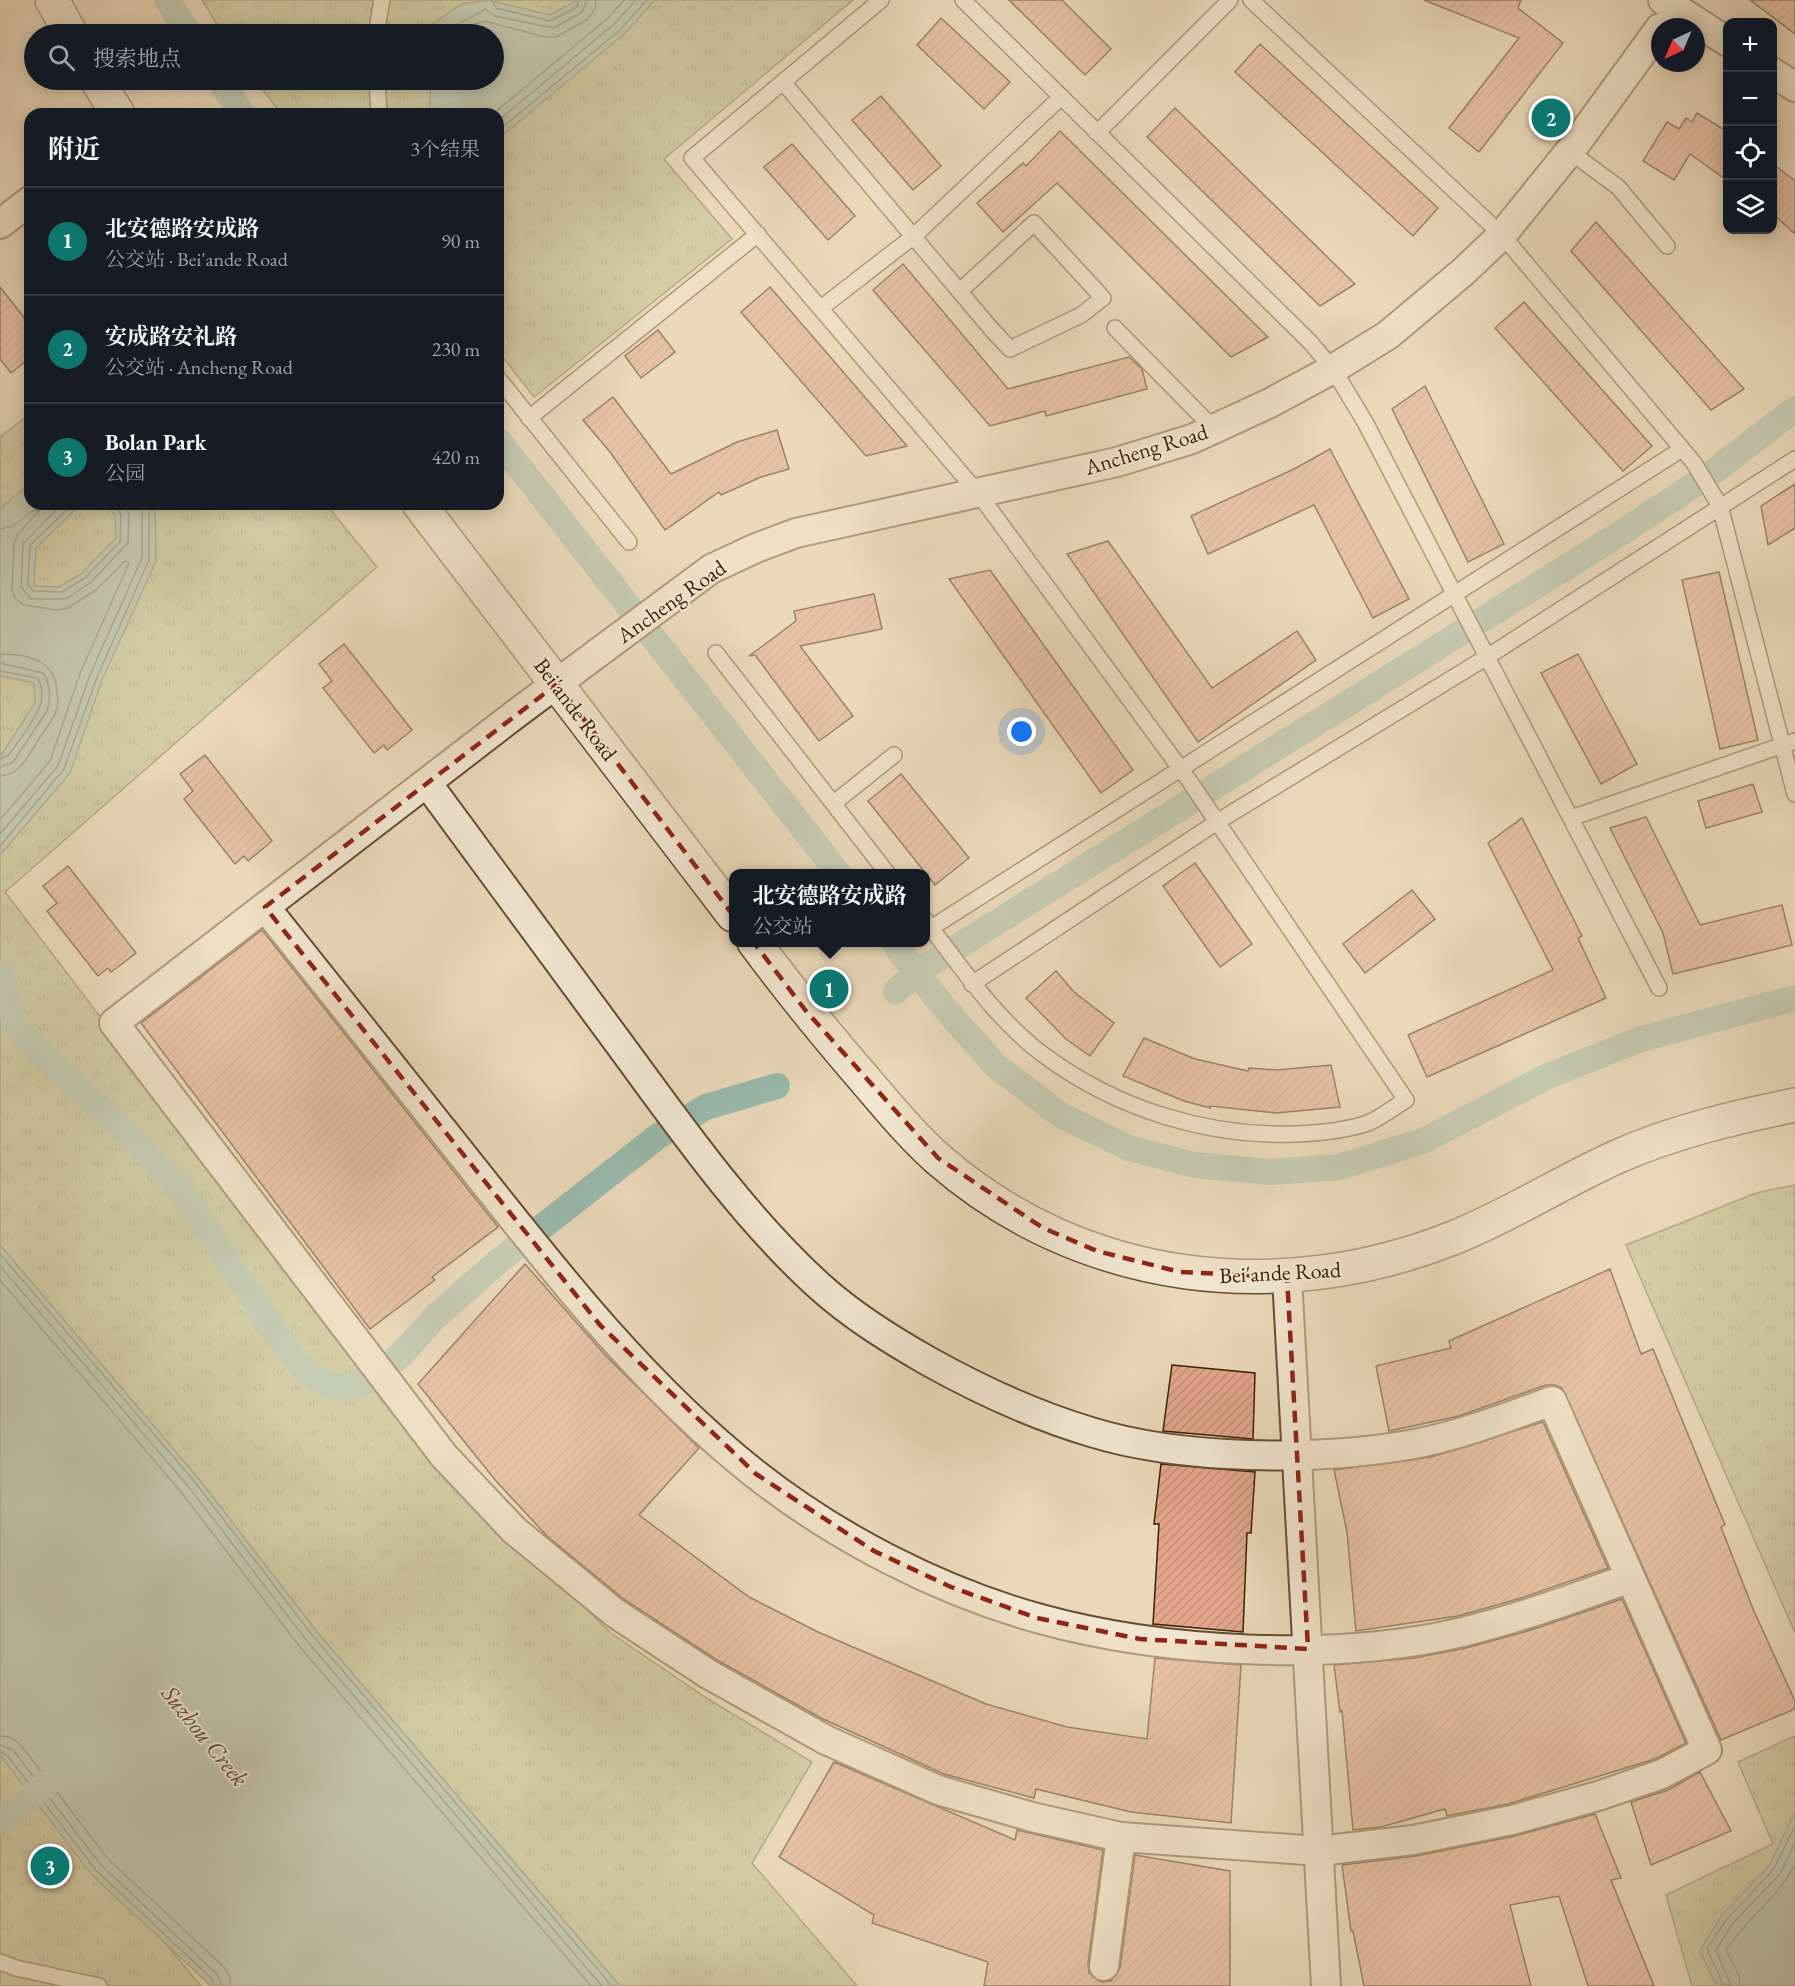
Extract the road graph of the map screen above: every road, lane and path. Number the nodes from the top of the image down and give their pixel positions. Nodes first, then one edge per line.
1 (52, 0) edge
2 (382, 0) edge
3 (881, 0) edge
4 (963, 0) edge
5 (1230, 0) edge
6 (1251, 0) edge
7 (1668, 13) edge
8 (65, 24) edge
9 (378, 24) edge
10 (1723, 40) edge
11 (1777, 75) edge
12 (783, 82) junction
13 (1795, 87) edge
14 (103, 90) edge
15 (378, 90) edge
16 (1061, 97) junction
17 (114, 108) edge
18 (379, 108) edge
19 (1097, 133) junction
20 (1569, 151) junction
21 (24, 206) edge
22 (0, 225) edge
23 (758, 234) junction
24 (1502, 235) junction
25 (914, 236) junction
26 (1667, 246) dead end
27 (960, 291) junction
28 (821, 308) junction
29 (1115, 328) dead end
30 (1333, 369) junction
31 (504, 386) edge
32 (529, 418) junction
33 (1214, 429) junction
34 (1682, 449) junction
35 (1795, 459) edge
36 (978, 493) junction
37 (1717, 500) junction
38 (424, 510) edge
39 (629, 542) dead end
40 (1455, 599) junction
41 (1484, 651) junction
42 (716, 653) dead end
43 (557, 684) junction
44 (1789, 743) edge
45 (894, 755) dead end
46 (1184, 774) junction
47 (427, 783) junction
48 (1795, 794) edge
49 (834, 803) junction
50 (1214, 817) junction
51 (1571, 818) junction
52 (885, 869) edge
53 (265, 907) junction
54 (729, 910) edge
55 (930, 923) edge
56 (930, 927) edge
57 (758, 947) edge
58 (972, 984) junction
59 (1659, 988) dead end
60 (1795, 1104) edge
61 (1287, 1276) junction
62 (1297, 1456) junction
63 (1630, 1578) junction
64 (1308, 1649) junction
65 (1121, 1837) junction
66 (1319, 1851) junction
67 (0, 1962) edge
68 (1104, 1966) dead end
69 (99, 1986) edge
70 (1326, 1986) edge

1 - 8 street
2 - 9 lane
3 - 12 lane
4 - 16 lane
5 - 19 lane
6 - 24 lane
7 - 10 street
7 - 20 street, Ancheng Road
11 - 13 street
12 - 23 lane
12 - 25 lane
14 - 17 street
15 - 18 lane
16 - 19 lane
16 - 25 lane
19 - 30 lane
20 - 24 street, Ancheng Road
20 - 26 lane
21 - 22 street
23 - 28 lane
23 - 32 lane
24 - 30 street, Ancheng Road
24 - 34 lane
25 - 27 lane
25 - 28 lane
27 - 27 lane
28 - 36 lane
29 - 33 lane
30 - 33 street, Ancheng Road
30 - 40 lane
31 - 32 lane
32 - 39 lane
33 - 36 street, Ancheng Road
34 - 37 lane
34 - 40 lane
35 - 37 lane
36 - 43 street, Ancheng Road
36 - 46 lane
37 - 41 lane
37 - 44 lane
38 - 43 street, Bei'ande Road
40 - 41 lane
40 - 46 lane
41 - 50 lane
41 - 51 lane
42 - 49 lane
43 - 47 street, Ancheng Road
43 - 54 street, Bei'ande Road
44 - 48 lane
44 - 51 lane
45 - 49 lane
46 - 50 lane
46 - 55 lane
47 - 53 street, Ancheng Road
47 - 62 street
49 - 52 lane
50 - 58 lane
50 - 58 lane
51 - 59 lane
53 - 64 street
53 - 65 street, Ancheng Road
56 - 58 lane
57 - 61 street, Bei'ande Road
60 - 61 street, Bei'ande Road
61 - 62 street
62 - 63 street
62 - 64 street
63 - 64 street
63 - 66 street
64 - 66 street
65 - 66 street
65 - 68 street
66 - 70 street
67 - 69 lane

